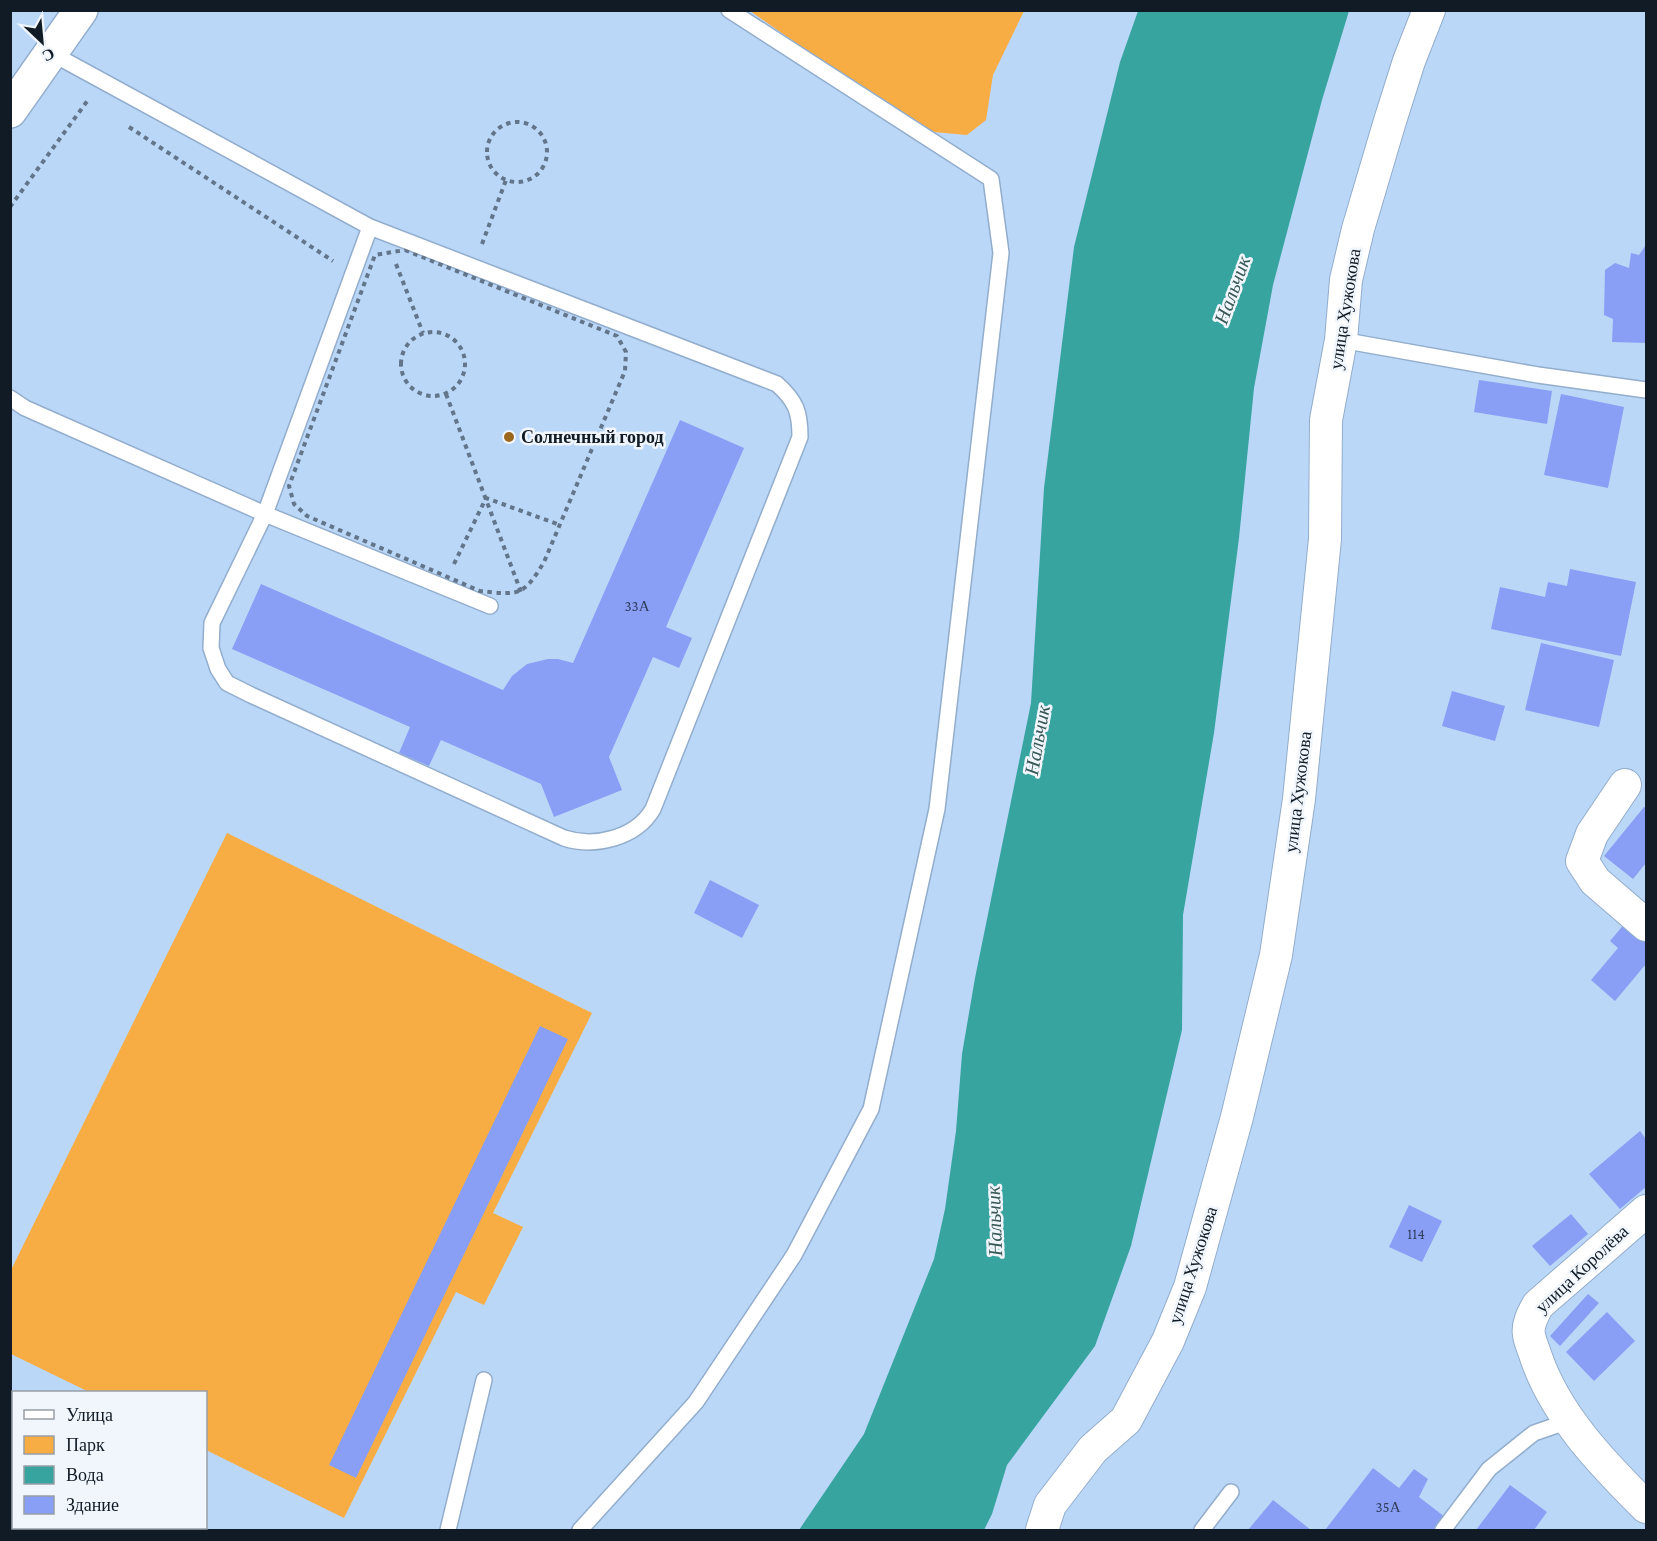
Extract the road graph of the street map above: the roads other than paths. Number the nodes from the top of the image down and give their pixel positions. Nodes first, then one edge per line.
1 (81, 10) edge
2 (729, 10) edge
3 (1429, 10) edge
4 (51, 53) junction
5 (10, 111) edge
6 (370, 227) junction
7 (1341, 340) junction
8 (1647, 390) edge
9 (10, 399) edge
10 (265, 514) junction
11 (490, 606) dead end
12 (1625, 784) dead end
13 (1647, 925) edge
14 (1647, 1211) edge
15 (484, 1380) dead end
16 (1569, 1421) junction
17 (1231, 1492) dead end
18 (1647, 1507) edge
19 (448, 1530) edge
20 (580, 1530) edge
21 (1042, 1530) edge
22 (1202, 1530) edge
23 (1443, 1530) edge

1 - 4 main road
2 - 20 lane
3 - 7 street, улица Хужокова
4 - 5 main road
4 - 6 lane
6 - 10 lane
6 - 10 lane
7 - 8 lane
7 - 21 street, улица Хужокова
9 - 10 lane
10 - 11 lane
12 - 13 street
14 - 16 street, улица Королёва
15 - 19 lane
16 - 18 street
16 - 23 lane
17 - 22 lane

